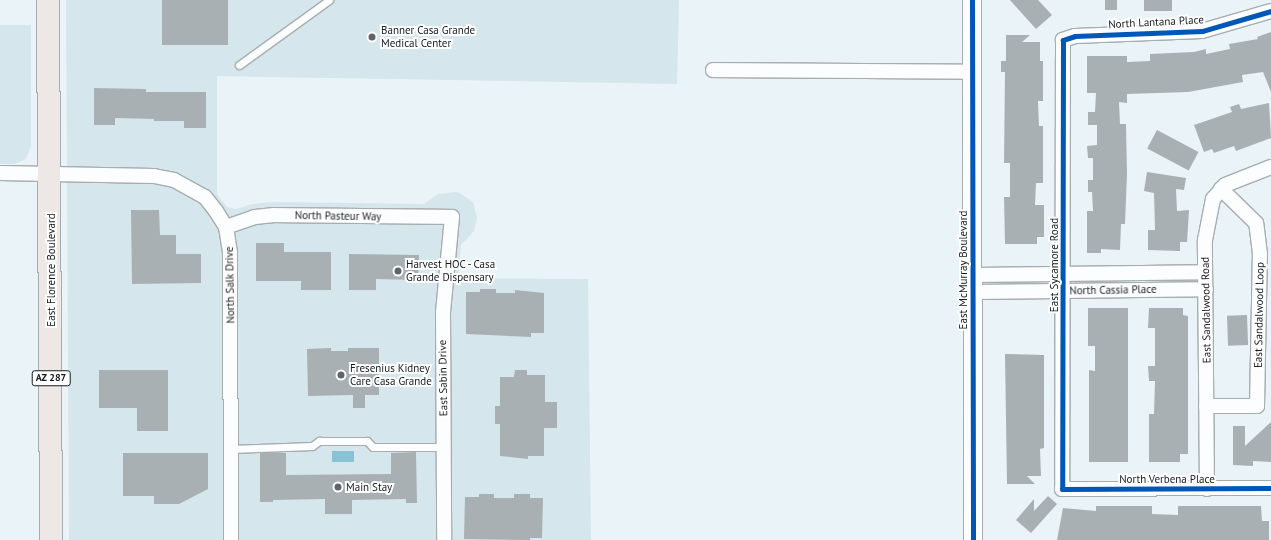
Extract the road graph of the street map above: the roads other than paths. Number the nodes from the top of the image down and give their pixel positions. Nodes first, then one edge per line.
1 (48, 0) edge
2 (329, 0) edge
3 (972, 0) edge
4 (1271, 11) edge
5 (1063, 40) joint
6 (239, 64) dead end
7 (713, 70) dead end
8 (972, 72) junction
9 (1271, 166) edge
10 (0, 173) edge
11 (50, 174) junction
12 (1221, 189) junction
13 (452, 217) joint
14 (226, 227) junction
15 (1064, 272) junction
16 (1205, 272) junction
17 (973, 283) junction
18 (1206, 289) junction
19 (1064, 291) junction
20 (1206, 406) junction
21 (444, 447) junction
22 (231, 449) junction
23 (1271, 488) edge
24 (1062, 489) joint
25 (1207, 489) junction
26 (52, 540) edge
27 (231, 540) edge
28 (444, 540) edge
29 (974, 540) edge

1 - 11 main road, East Florence Boulevard / AZ 287
2 - 6 lane
3 - 8 street, East McMurray Boulevard
4 - 5 street, North Lantana Place
5 - 15 street, East Sycamore Road
7 - 8 street
8 - 17 street, East McMurray Boulevard
9 - 12 street
10 - 11 street, North Salk Drive
11 - 14 street, North Salk Drive
11 - 26 main road, East Florence Boulevard / AZ 287
12 - 16 street, East Sandalwood Road
12 - 20 street, East Sandalwood Loop
13 - 14 street, North Pasteur Way
13 - 21 street, East Sabin Drive
14 - 22 street, North Salk Drive
15 - 16 street, North Cassia Place
15 - 17 street, North Cassia Place
15 - 19 street, East Sycamore Road
16 - 18 street, East Sandalwood Road
17 - 19 street, North Cassia Place
17 - 29 street, East McMurray Boulevard
18 - 19 street, North Cassia Place
18 - 20 street, East Sandalwood Road
19 - 24 street, East Sycamore Road
20 - 25 street, East Sandalwood Road
21 - 22 lane
21 - 28 street, East Sabin Drive
22 - 27 street, North Salk Drive
23 - 25 street, North Verbena Place
24 - 25 street, North Verbena Place

